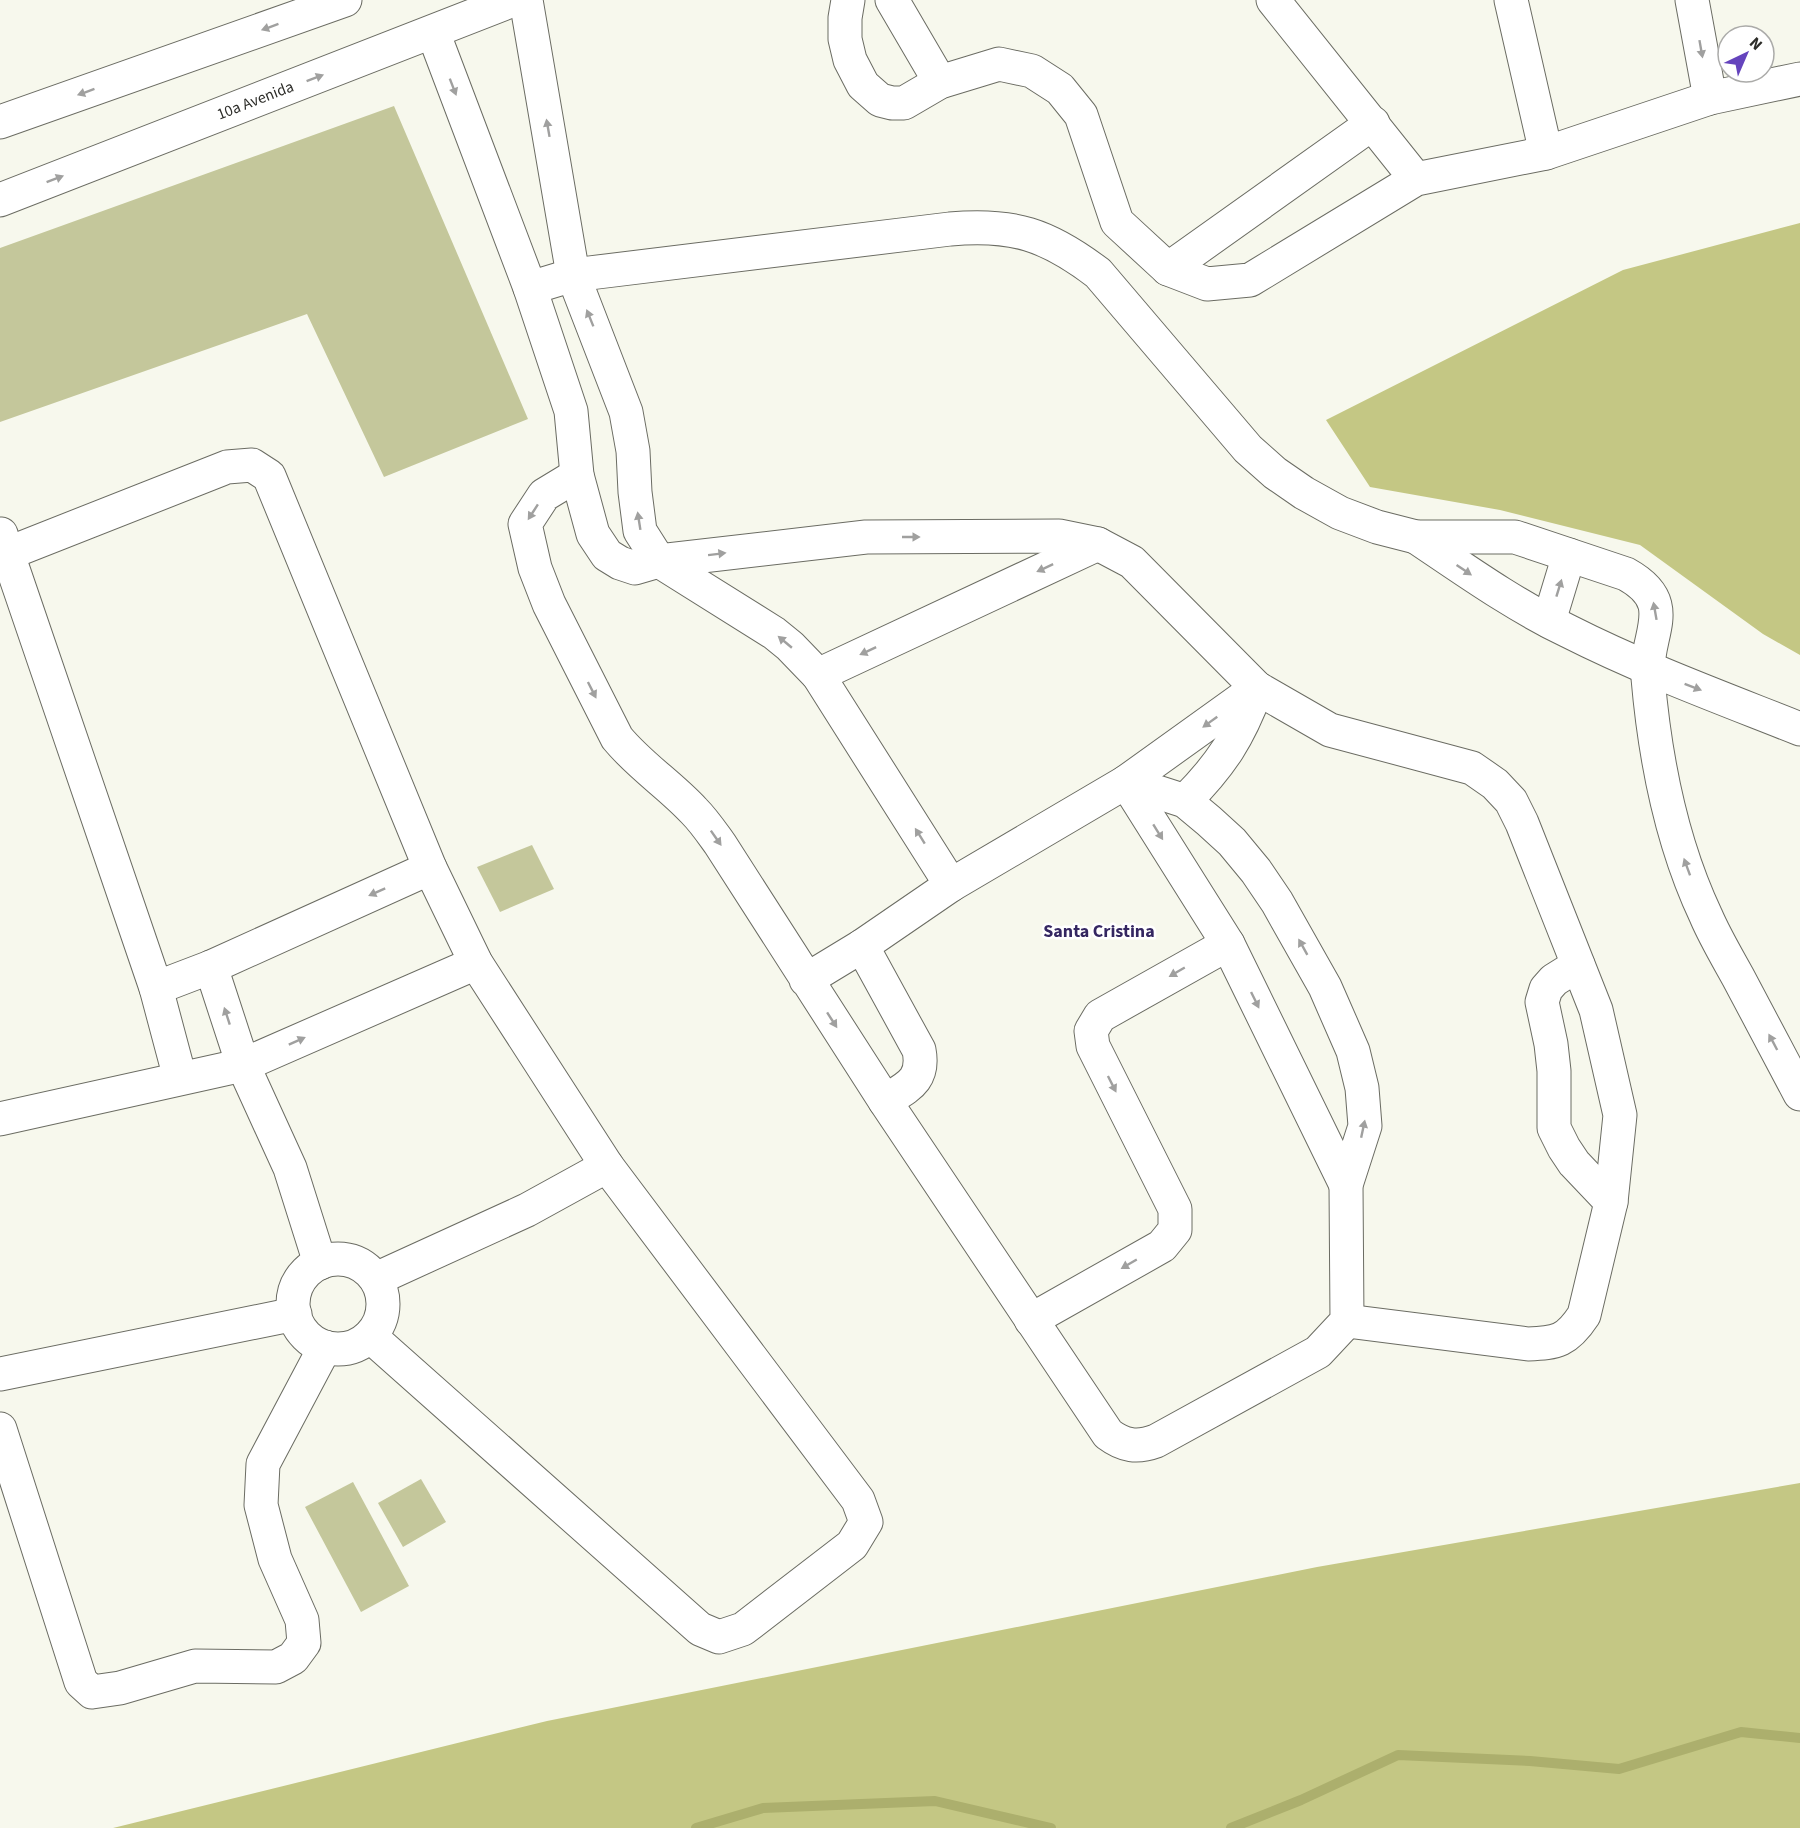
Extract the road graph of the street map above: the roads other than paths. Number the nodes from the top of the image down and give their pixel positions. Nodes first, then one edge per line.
1 (345, 0) edge
2 (513, 0) edge
3 (526, 0) edge
4 (848, 0) edge
5 (892, 0) edge
6 (1273, 0) edge
7 (1511, 0) edge
8 (1692, 0) edge
9 (432, 32) junction
10 (1800, 79) edge
11 (940, 82) junction
12 (1710, 98) junction
13 (0, 122) edge
14 (1373, 123) junction
15 (1546, 153) junction
16 (1416, 179) junction
17 (0, 200) edge
18 (1168, 269) junction
19 (573, 275) junction
20 (530, 288) junction
21 (607, 361) junction
22 (559, 376) junction
23 (577, 475) junction
24 (1416, 537) junction
25 (4, 543) edge
26 (1098, 544) junction
27 (1569, 555) junction
28 (659, 561) junction
29 (1549, 621) junction
30 (1647, 669) junction
31 (818, 675) junction
32 (1257, 688) junction
33 (1800, 729) edge
34 (1126, 782) junction
35 (1185, 801) junction
36 (430, 868) junction
37 (951, 885) junction
38 (1228, 944) junction
39 (862, 946) junction
40 (476, 963) junction
41 (1578, 965) junction
42 (211, 967) junction
43 (806, 980) junction
44 (156, 988) junction
45 (243, 1065) junction
46 (180, 1078) junction
47 (1800, 1094) edge
48 (885, 1101) junction
49 (0, 1119) edge
50 (607, 1166) junction
51 (1346, 1185) junction
52 (1611, 1202) junction
53 (320, 1263) junction
54 (376, 1279) junction
55 (295, 1314) junction
56 (1031, 1320) junction
57 (1347, 1321) junction
58 (370, 1336) junction
59 (325, 1347) junction
60 (0, 1374) edge
61 (0, 1429) edge

1 -> 13 street
2 - 9 street, 10a Avenida
19 -> 3 street
4 - 11 street
5 - 11 street
6 - 14 street
7 - 15 street
8 -> 12 street
17 -> 9 street, 10a Avenida
9 -> 20 street
10 - 12 street
11 - 18 street
12 - 15 street
14 - 16 street
14 - 18 street
15 - 16 street
16 - 18 street
19 - 20 street
21 -> 19 street
19 - 24 street
20 - 22 street
21 - 22 street
28 -> 21 street
22 - 23 street
23 - 28 street
23 -> 43 street
24 - 27 street
24 -> 29 street
25 - 36 street
25 - 44 street
28 -> 26 street
26 -> 31 street
26 - 32 street
29 -> 27 street
30 -> 27 street
31 -> 28 street
29 - 30 street
30 -> 33 street
47 -> 30 street
37 -> 31 street
32 -> 34 street
32 - 35 street
32 - 41 street
34 - 35 street
34 - 37 street
34 -> 38 street
51 -> 35 street
36 - 40 street
36 -> 42 street
37 - 39 street
38 -> 51 street
38 -> 56 street
39 - 43 street
39 - 48 street
45 -> 40 street
40 - 50 street
41 - 52 street
41 - 52 street
42 - 44 street
45 -> 42 street
43 -> 48 street
44 - 46 street
45 - 46 street
45 - 53 street
46 - 49 street
48 - 56 street
50 - 54 street
50 - 58 street
51 - 57 street
52 - 57 street
53 - 54 street
53 - 55 street
54 - 58 street
55 - 59 street
55 - 60 street
56 - 57 street
58 - 59 street
59 - 61 street

